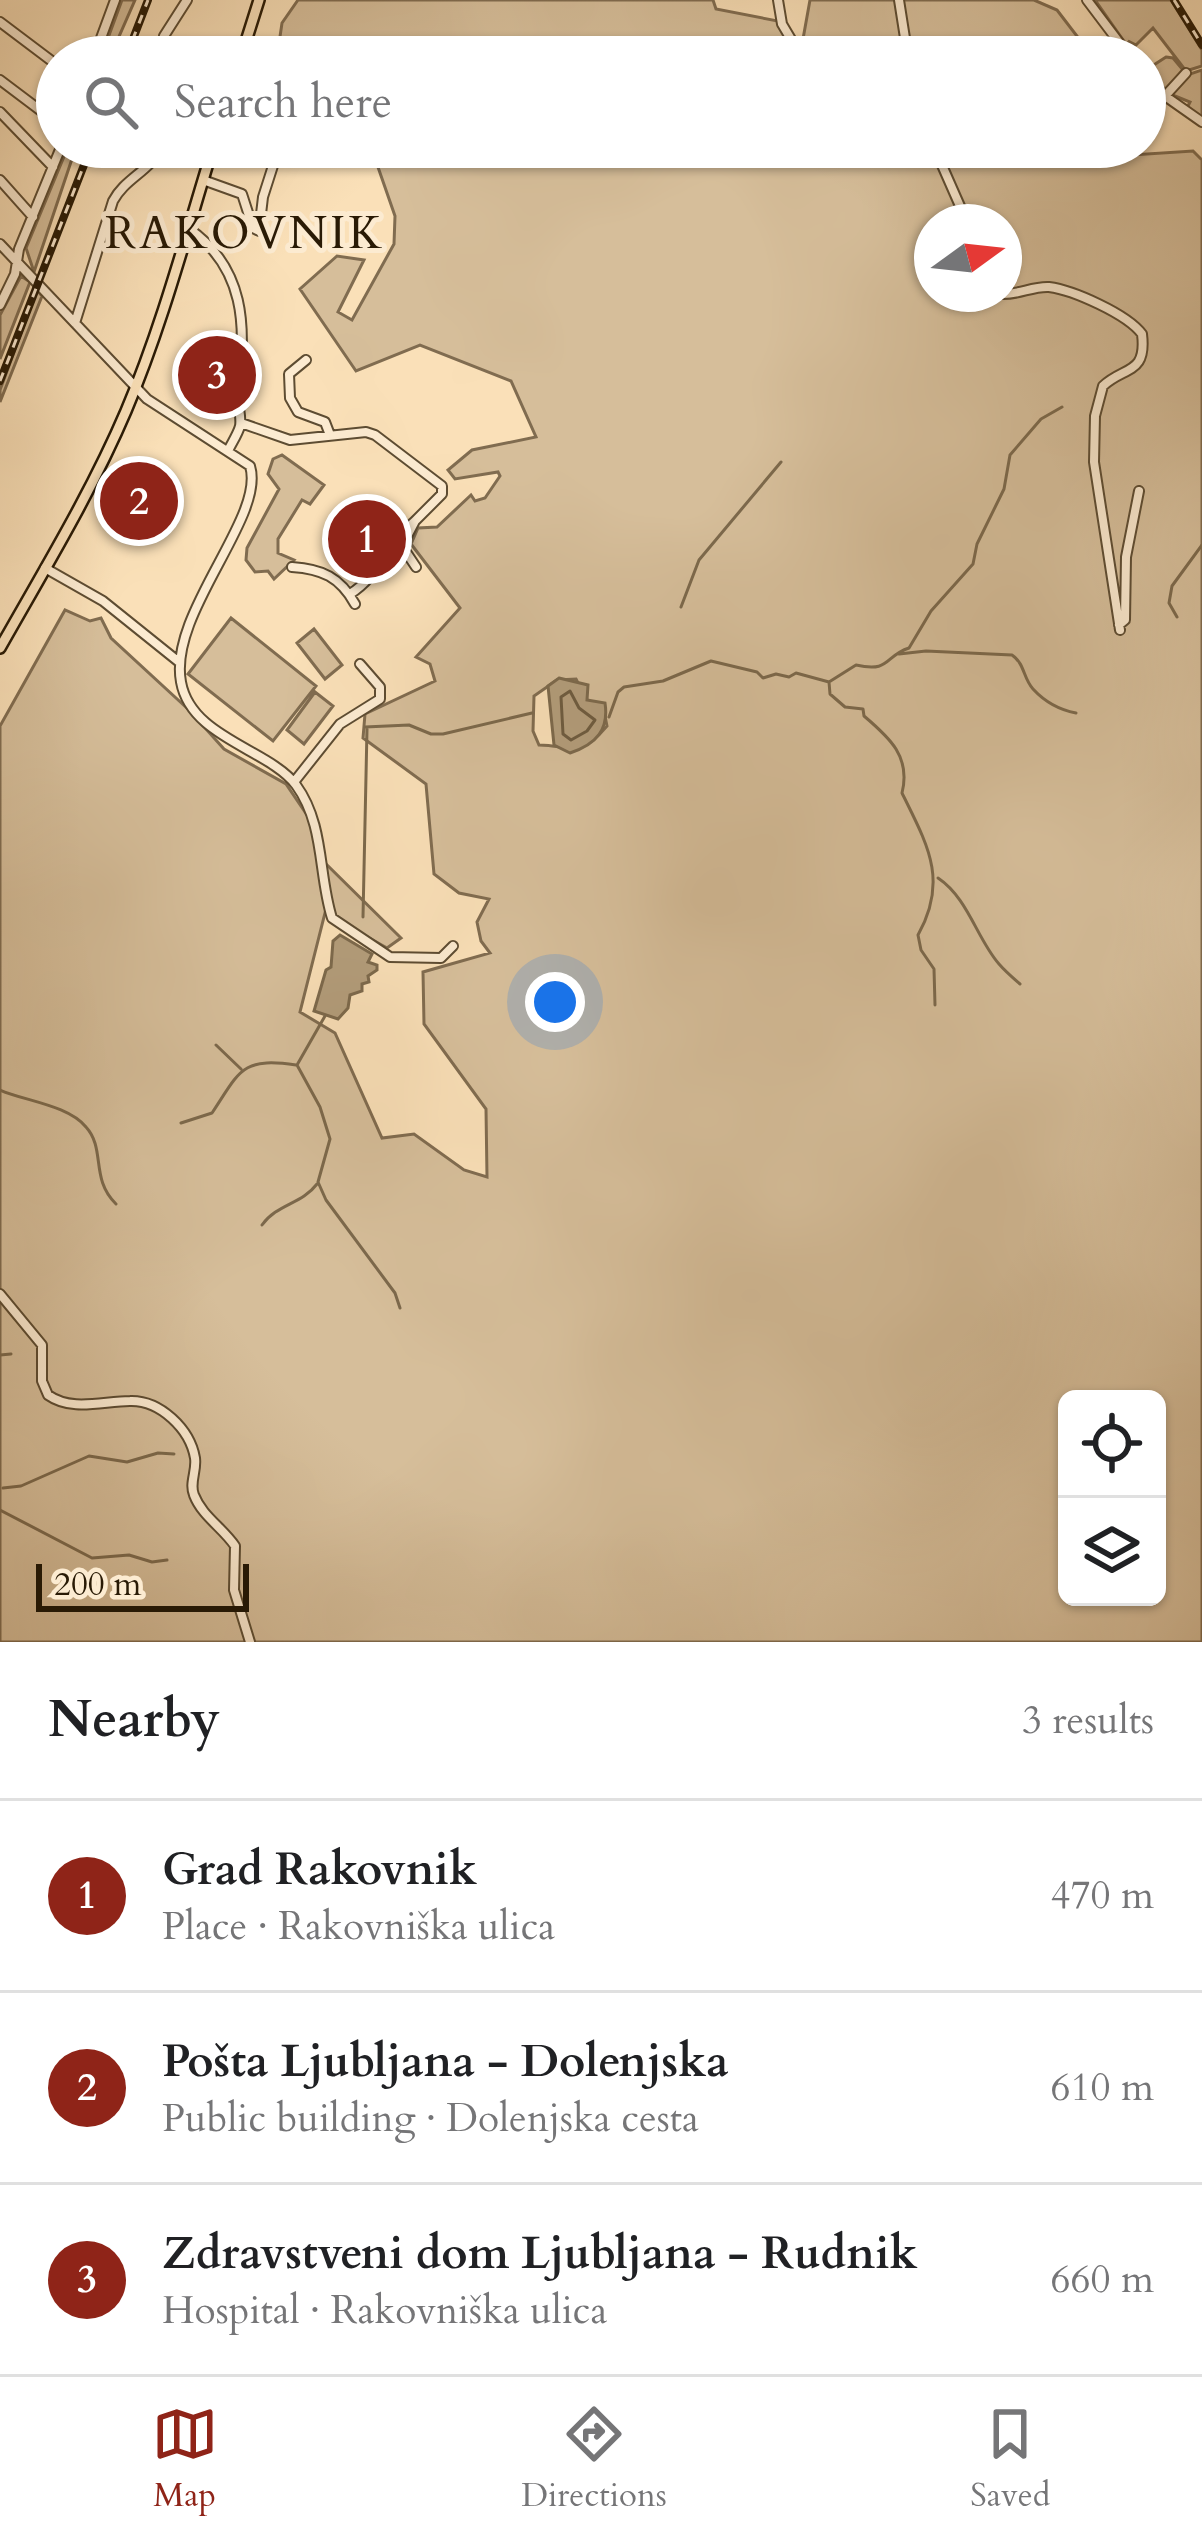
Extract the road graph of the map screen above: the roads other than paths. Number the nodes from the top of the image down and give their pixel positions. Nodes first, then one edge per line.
1 (115, 0) edge
2 (187, 0) edge
3 (259, 0) edge
4 (778, 0) edge
5 (899, 0) edge
6 (1087, 0) edge
7 (0, 22) edge
8 (102, 36) edge
9 (164, 36) dead end
10 (248, 36) edge
11 (789, 36) edge
12 (905, 36) edge
13 (1114, 36) edge
14 (36, 49) edge
15 (1186, 73) dead end
16 (0, 80) edge
17 (1166, 95) edge
18 (1166, 97) edge
19 (36, 107) edge
20 (0, 112) edge
21 (1202, 122) edge
22 (36, 149) edge
23 (53, 168) edge
24 (145, 168) edge
25 (207, 168) edge
26 (273, 168) edge
27 (943, 168) edge
28 (0, 180) edge
29 (203, 180) junction
30 (959, 204) edge
31 (33, 217) junction
32 (188, 227) junction
33 (0, 244) edge
34 (17, 262) junction
35 (1022, 291) edge
36 (0, 305) edge
37 (75, 323) junction
38 (306, 359) dead end
39 (135, 386) junction
40 (242, 423) junction
41 (330, 435) junction
42 (228, 452) junction
43 (1139, 491) dead end
44 (416, 521) junction
45 (292, 567) dead end
46 (416, 567) dead end
47 (45, 568) junction
48 (0, 648) edge
49 (179, 662) junction
50 (361, 664) dead end
51 (293, 782) junction
52 (453, 946) dead end
53 (0, 1294) edge
54 (250, 1642) edge

1 - 8 street
2 - 9 street
3 - 10 main road
4 - 11 street
5 - 12 street
6 - 13 street
7 - 14 street
15 - 17 street
16 - 19 street
18 - 21 street
20 - 22 street
23 - 31 street
24 - 37 street
25 - 29 main road
26 - 29 street
27 - 30 street
28 - 31 street
29 - 32 main road
31 - 34 street
32 - 39 main road
32 - 40 street
33 - 34 street
34 - 36 street
34 - 37 street
35 - 43 street
37 - 39 street
38 - 41 street
39 - 42 street
39 - 47 main road
40 - 41 street
40 - 42 street
41 - 44 street
42 - 49 street
44 - 45 street
44 - 46 street
47 - 48 main road
47 - 49 street
49 - 51 street
50 - 51 street
51 - 52 street
53 - 54 street

